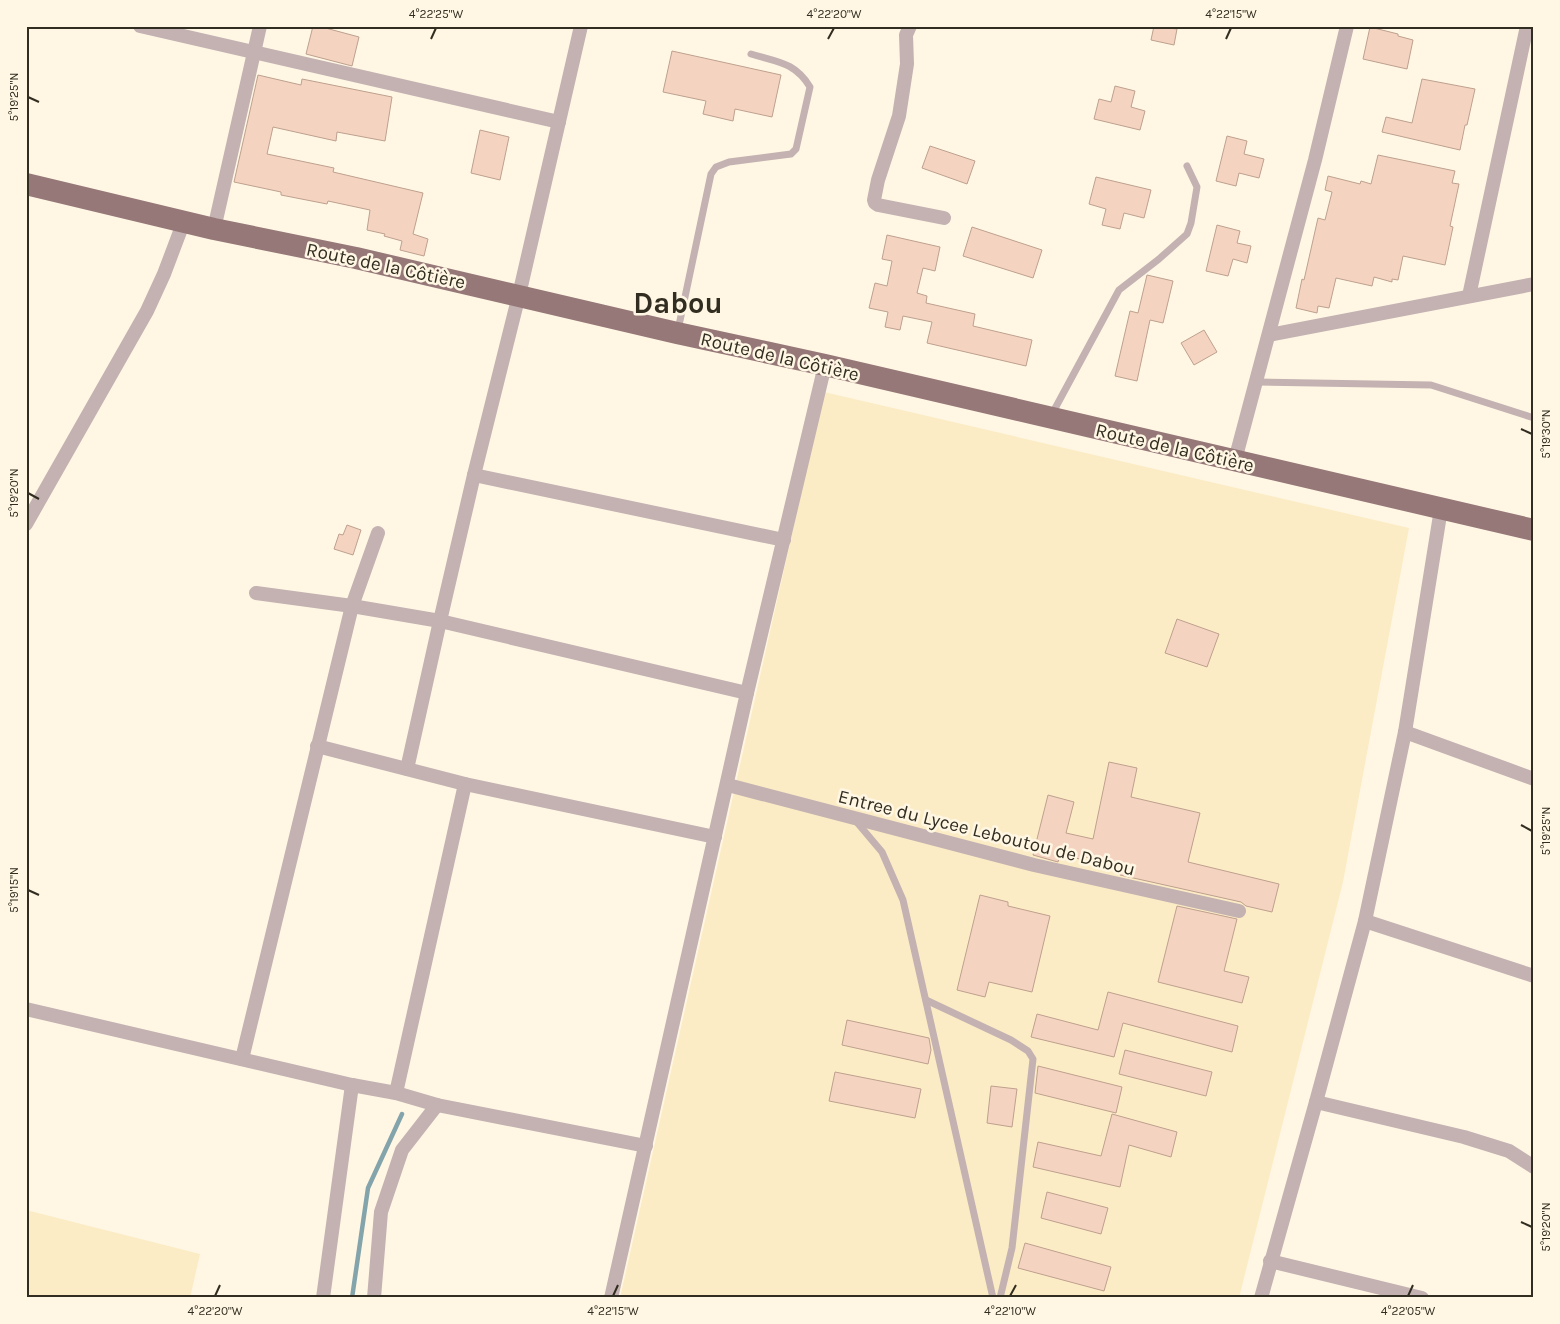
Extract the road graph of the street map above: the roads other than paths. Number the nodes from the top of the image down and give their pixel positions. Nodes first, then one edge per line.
1 (140, 26) edge
2 (260, 26) edge
3 (581, 26) edge
4 (910, 26) edge
5 (1347, 26) edge
6 (1527, 26) edge
7 (1528, 51) edge
8 (254, 52) junction
9 (751, 54) dead end
10 (559, 122) junction
11 (1187, 166) dead end
12 (26, 184) edge
13 (944, 218) dead end
14 (184, 221) junction
15 (214, 229) junction
16 (1534, 284) edge
17 (519, 295) junction
18 (1469, 296) junction
19 (677, 333) junction
20 (1269, 335) junction
21 (825, 365) junction
22 (1257, 382) junction
23 (1534, 418) edge
24 (1050, 419) junction
25 (1235, 460) junction
26 (474, 475) junction
27 (1441, 509) junction
28 (26, 524) edge
29 (1534, 530) edge
30 (378, 533) dead end
31 (784, 540) junction
32 (256, 593) dead end
33 (352, 606) junction
34 (440, 621) junction
35 (747, 692) junction
36 (1405, 732) junction
37 (317, 746) junction
38 (407, 769) junction
39 (1534, 779) edge
40 (465, 784) junction
41 (728, 784) junction
42 (854, 818) junction
43 (716, 838) junction
44 (1239, 911) dead end
45 (1365, 922) junction
46 (1534, 976) edge
47 (926, 1000) junction
48 (26, 1009) edge
49 (242, 1058) junction
50 (352, 1085) junction
51 (396, 1093) junction
52 (1316, 1102) junction
53 (437, 1105) junction
54 (646, 1146) junction
55 (1534, 1167) edge
56 (1270, 1261) junction
57 (323, 1298) edge
58 (374, 1298) edge
59 (611, 1298) edge
60 (992, 1298) edge
61 (1000, 1298) edge
62 (1261, 1298) edge
63 (1422, 1298) edge

1 - 8 street
2 - 8 street
3 - 10 street
4 - 13 street
5 - 20 street
6 - 7 street
7 - 18 street
8 - 10 street
8 - 15 street
9 - 19 lane
10 - 17 street
11 - 24 lane
12 - 14 main road, Route de la Côtière
14 - 15 main road, Route de la Côtière
14 - 28 street
15 - 17 main road, Route de la Côtière
16 - 18 street
17 - 19 main road, Route de la Côtière
17 - 26 street
18 - 20 street
19 - 21 main road, Route de la Côtière
20 - 22 street
21 - 24 main road, Route de la Côtière
21 - 31 street
22 - 23 lane
22 - 25 street
24 - 25 main road, Route de la Côtière
25 - 27 main road, Route de la Côtière
26 - 31 street
26 - 34 street
27 - 29 main road, Route de la Côtière
27 - 36 street
30 - 33 street
31 - 35 street
32 - 33 street
33 - 34 street
33 - 37 street
34 - 35 street
34 - 38 street
35 - 41 street
36 - 39 street
36 - 45 street
37 - 38 street
37 - 49 street
38 - 40 street
40 - 43 street
40 - 51 street
41 - 42 street, Entree du Lycee Leboutou de Dabou
41 - 43 street
42 - 44 street, Entree du Lycee Leboutou de Dabou
42 - 47 lane
43 - 54 street
45 - 46 street
45 - 52 street
47 - 60 lane
47 - 61 lane
48 - 49 street
49 - 50 street
50 - 51 street
50 - 57 street
51 - 53 street
52 - 55 street
52 - 56 street
53 - 54 street
53 - 58 street
54 - 59 street
56 - 62 street
56 - 63 street

